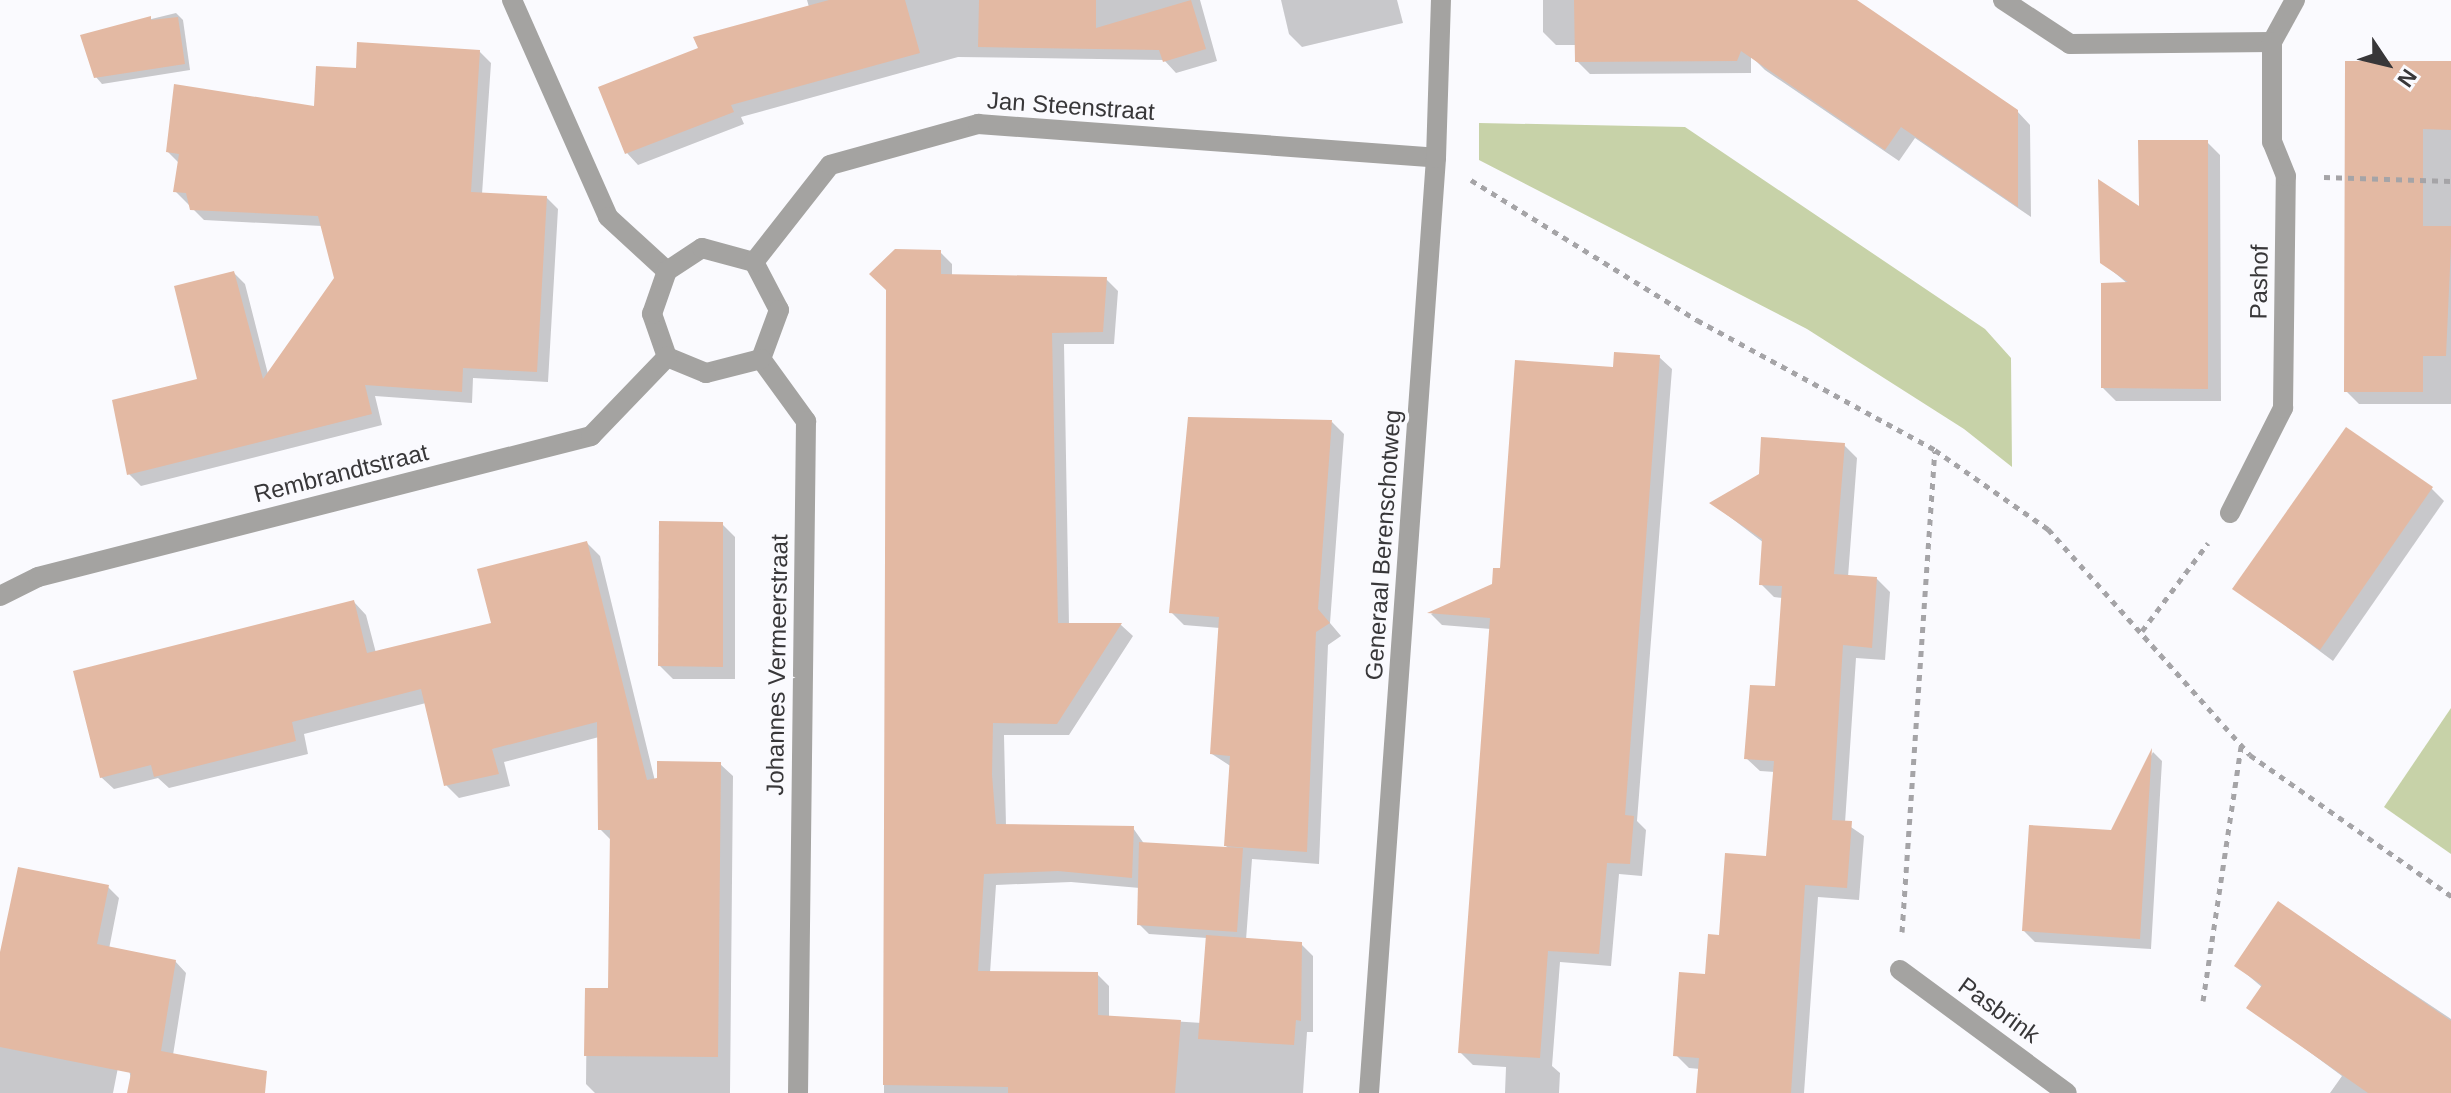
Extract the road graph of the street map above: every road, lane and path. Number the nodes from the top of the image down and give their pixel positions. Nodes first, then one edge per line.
1 (512, 0) edge
2 (1441, 0) edge
3 (2003, 0) edge
4 (2295, 0) edge
5 (2272, 42) junction
6 (1436, 158) junction
7 (2286, 176) junction
8 (2451, 181) edge
9 (754, 262) junction
10 (667, 271) junction
11 (667, 357) junction
12 (761, 359) junction
13 (1935, 450) junction
14 (2230, 513) joint
15 (0, 596) edge
16 (2142, 631) junction
17 (2241, 747) junction
18 (2451, 896) edge
19 (1900, 970) joint
20 (2203, 1001) dead end
21 (798, 1093) edge
22 (1369, 1093) edge
23 (2067, 1093) edge

1 - 10 street
2 - 6 street, Generaal Berenschotweg
3 - 5 street
4 - 5 street, Pashof
5 - 7 street, Pashof
6 - 9 street, Jan Steenstraat
6 - 13 path
6 - 22 street, Generaal Berenschotweg
7 - 8 path
7 - 14 street, Pashof
9 - 10 street
9 - 12 street
10 - 11 street
11 - 12 street
11 - 15 street, Rembrandtstraat
12 - 21 street, Johannes Vermeerstraat
13 - 16 path
13 - 19 path
14 - 16 path
16 - 17 path
17 - 18 path
17 - 20 path
19 - 23 street, Pasbrink

